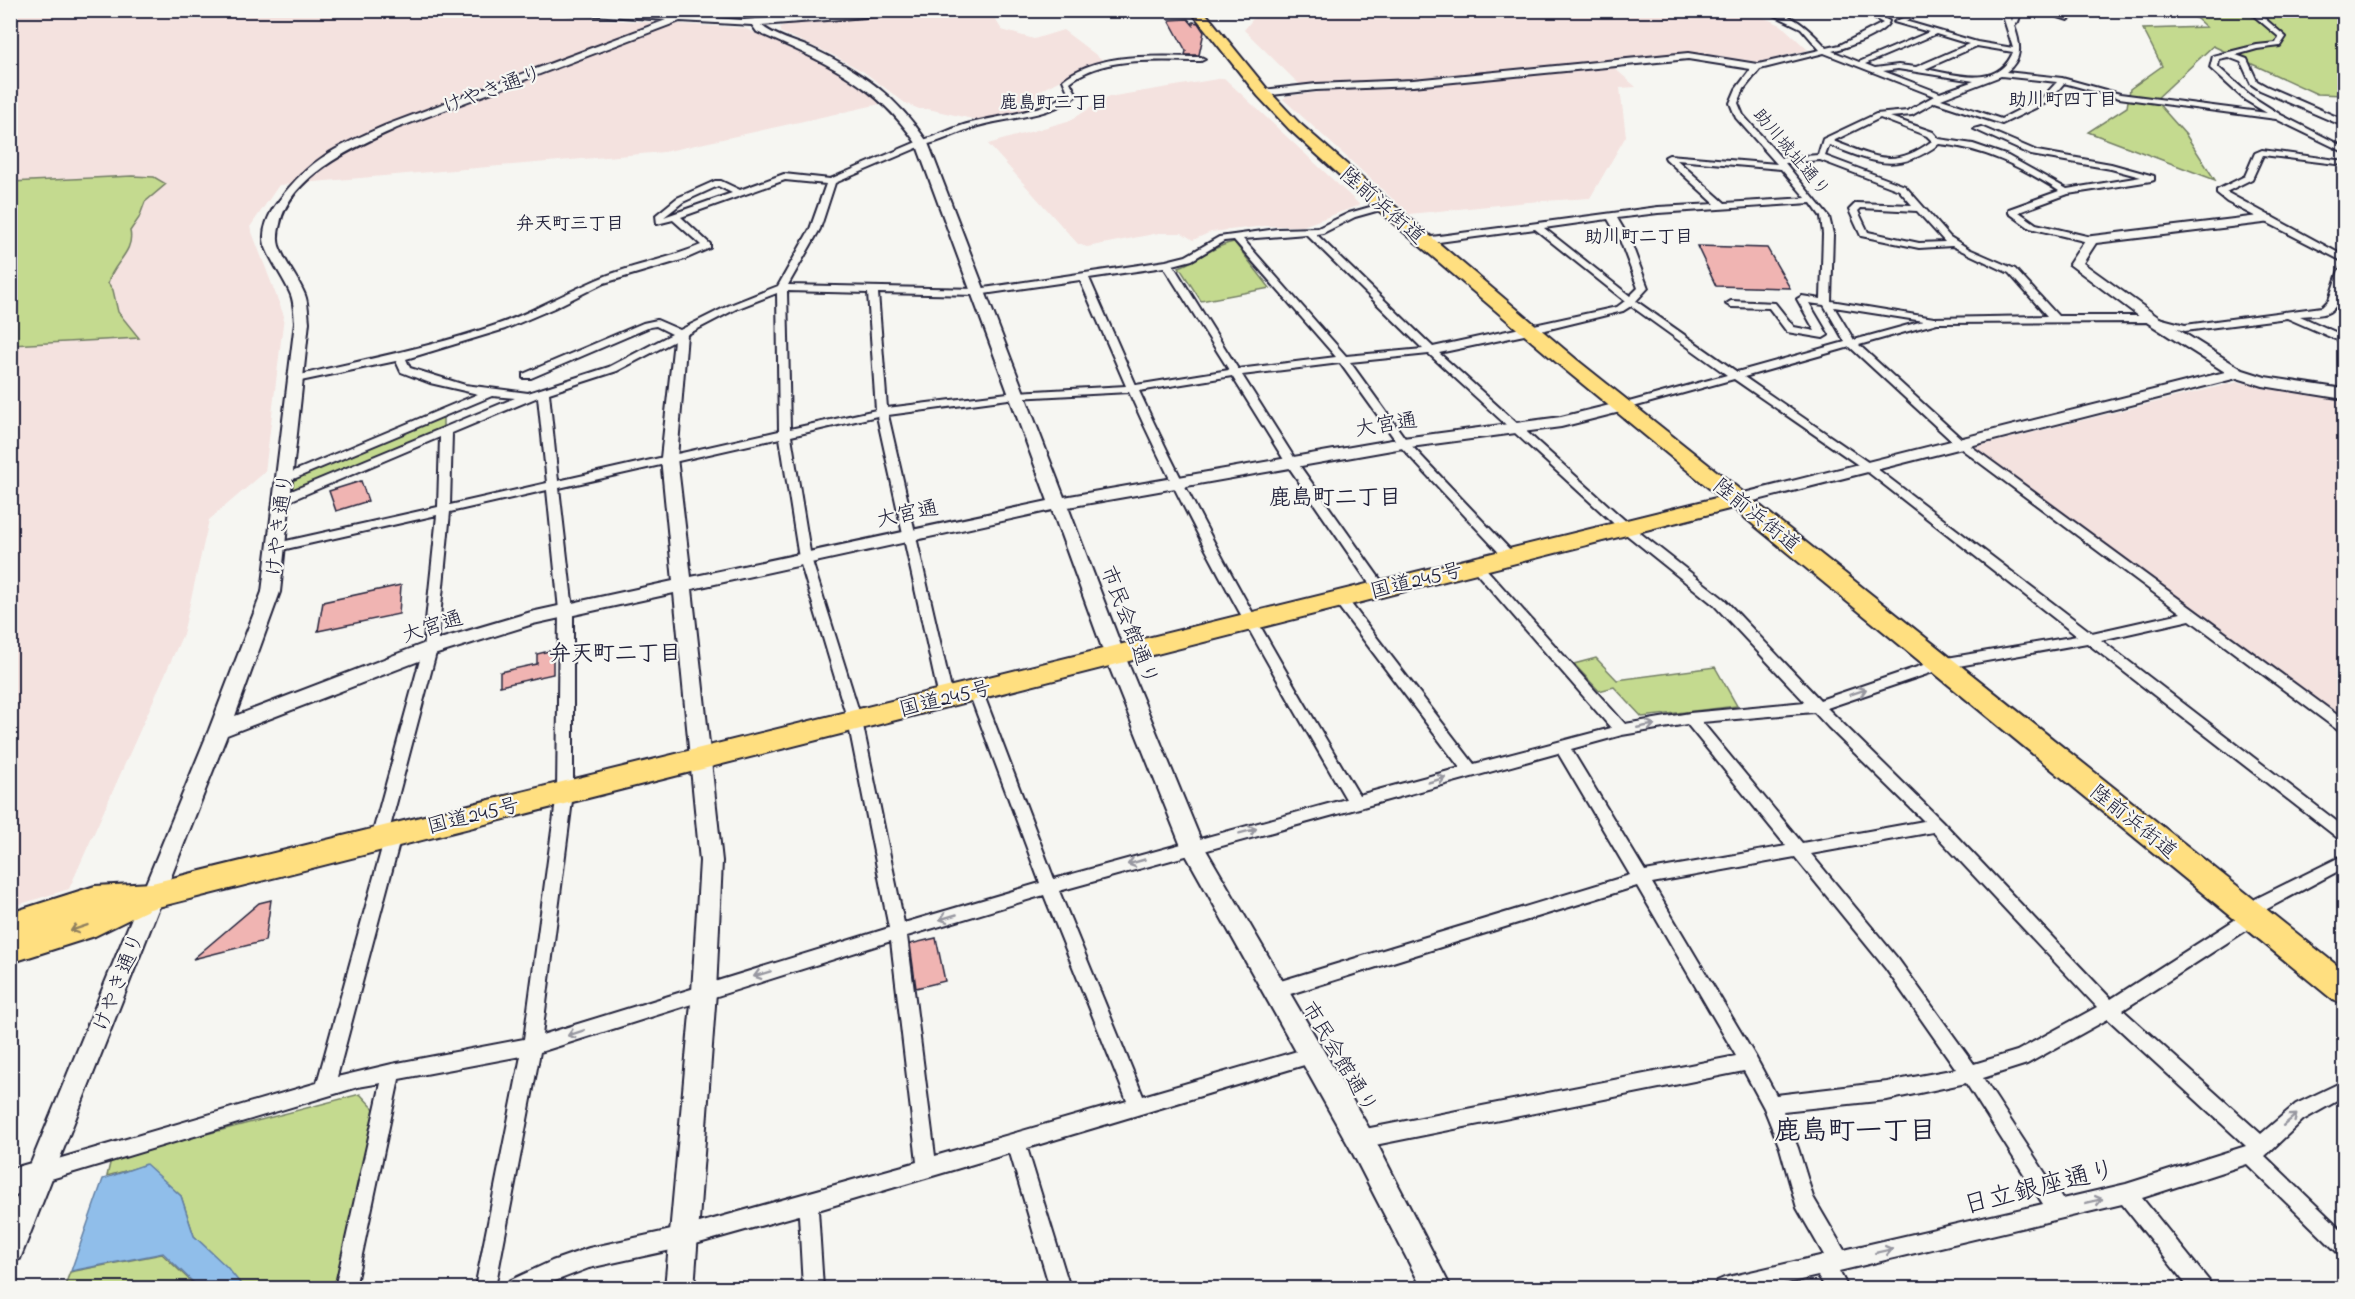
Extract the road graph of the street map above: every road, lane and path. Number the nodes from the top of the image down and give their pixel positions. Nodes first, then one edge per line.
1 (564, 10) edge
2 (919, 10) edge
3 (1196, 10) edge
4 (1767, 10) edge
5 (1833, 10) edge
6 (1927, 10) edge
7 (2004, 10) edge
8 (2019, 10) edge
9 (2050, 10) edge
10 (2250, 10) edge
11 (818, 14) edge
12 (682, 15) edge
13 (2068, 18) dead end
14 (1898, 21) junction
15 (756, 23) junction
16 (1887, 25) junction
17 (2010, 26) junction
18 (1936, 32) junction
19 (1976, 44) junction
20 (1825, 51) junction
21 (2017, 51) junction
22 (2230, 55) junction
23 (1201, 59) dead end
24 (1859, 64) junction
25 (1757, 68) junction
26 (1875, 70) junction
27 (1916, 70) junction
28 (2000, 74) junction
29 (1984, 80) junction
30 (2062, 80) junction
31 (1263, 93) junction
32 (1937, 97) junction
33 (1879, 116) junction
34 (2278, 117) junction
35 (2344, 123) edge
36 (1978, 129) dead end
37 (1826, 141) junction
38 (1937, 141) junction
39 (922, 143) junction
40 (2344, 150) edge
41 (1821, 157) junction
42 (2344, 163) edge
43 (1782, 164) junction
44 (831, 182) junction
45 (2066, 192) junction
46 (740, 193) junction
47 (1813, 200) junction
48 (1722, 206) junction
49 (1384, 207) junction
50 (1919, 208) junction
51 (674, 216) junction
52 (1611, 216) junction
53 (2267, 219) junction
54 (1538, 227) junction
55 (1310, 232) junction
56 (1235, 236) junction
57 (2092, 240) junction
58 (1424, 241) junction
59 (1953, 243) junction
60 (2344, 260) edge
61 (1167, 264) junction
62 (2344, 270) edge
63 (1083, 275) junction
64 (782, 288) junction
65 (873, 291) junction
66 (977, 292) junction
67 (1826, 301) junction
68 (1630, 302) junction
69 (1731, 304) dead end
70 (2287, 314) junction
71 (2055, 319) junction
72 (1937, 320) junction
73 (2153, 320) junction
74 (1529, 331) junction
75 (680, 334) junction
76 (2344, 340) edge
77 (1850, 342) junction
78 (1431, 351) junction
79 (400, 357) junction
80 (1343, 359) junction
81 (1235, 372) junction
82 (2238, 374) junction
83 (527, 376) dead end
84 (1736, 376) junction
85 (296, 379) junction
86 (1131, 389) junction
87 (489, 393) junction
88 (536, 394) junction
89 (2344, 394) edge
90 (1016, 395) junction
91 (1622, 407) junction
92 (882, 412) junction
93 (1518, 430) junction
94 (446, 432) junction
95 (785, 433) junction
96 (1403, 443) junction
97 (1960, 443) junction
98 (669, 458) junction
99 (1292, 463) junction
100 (1868, 467) junction
101 (284, 479) junction
102 (1177, 483) junction
103 (551, 484) junction
104 (283, 499) junction
105 (1737, 500) junction
106 (1057, 504) junction
107 (444, 508) junction
108 (1626, 528) junction
109 (910, 536) junction
110 (277, 547) junction
111 (1510, 557) junction
112 (805, 558) junction
113 (1476, 565) junction
114 (680, 585) junction
115 (1380, 589) junction
116 (1340, 599) junction
117 (566, 610) junction
118 (2192, 615) junction
119 (1249, 622) junction
120 (2092, 638) junction
121 (430, 649) junction
122 (1115, 656) junction
123 (1941, 664) junction
124 (975, 690) junction
125 (946, 698) junction
126 (1818, 706) junction
127 (1690, 718) junction
128 (855, 721) junction
129 (2344, 727) edge
130 (219, 730) junction
131 (1622, 730) junction
132 (1562, 746) junction
133 (702, 759) junction
134 (1471, 771) junction
135 (565, 793) junction
136 (1356, 803) junction
137 (1937, 825) junction
138 (2344, 835) edge
139 (386, 837) junction
140 (1192, 846) junction
141 (1802, 851) junction
142 (2344, 861) edge
143 (1639, 879) junction
144 (1049, 887) junction
145 (152, 896) junction
146 (2253, 917) junction
147 (10, 926) edge
148 (898, 932) junction
149 (10, 950) edge
150 (2344, 990) edge
151 (1274, 991) junction
152 (704, 992) junction
153 (2110, 1009) junction
154 (532, 1046) junction
155 (1311, 1055) junction
156 (1749, 1062) junction
157 (392, 1072) junction
158 (1970, 1074) junction
159 (325, 1088) junction
160 (2344, 1089) edge
161 (1771, 1104) junction
162 (1138, 1106) junction
163 (1360, 1139) junction
164 (1016, 1142) junction
165 (2256, 1151) junction
166 (927, 1168) junction
167 (40, 1173) junction
168 (10, 1183) edge
169 (2126, 1194) junction
170 (808, 1203) junction
171 (2058, 1210) junction
172 (685, 1237) junction
173 (2344, 1245) edge
174 (10, 1249) edge
175 (1832, 1264) junction
176 (345, 1288) edge
177 (485, 1288) edge
178 (516, 1288) edge
179 (680, 1288) edge
180 (813, 1288) edge
181 (1060, 1288) edge
182 (1437, 1288) edge
183 (1724, 1288) edge
184 (1838, 1288) edge
185 (2202, 1288) edge

1 - 12 street
2 - 11 street
3 - 31 highway, 陸前浜街道
4 - 20 street
5 - 16 street
6 - 14 street
7 - 17 street
8 - 17 street
9 - 13 street
10 - 22 street
11 - 15 street
12 - 15 street
12 - 85 street, けやき通り
14 - 16 street
14 - 18 street
15 - 39 street, 市民会館通り
16 - 20 street
17 - 21 street
18 - 19 street
18 - 24 street
19 - 21 street
19 - 27 street
20 - 24 street
20 - 25 street
21 - 28 street
22 - 34 street
22 - 35 street
23 - 39 street
24 - 26 street
25 - 31 street
25 - 43 street, 助川城址通り
26 - 27 street
26 - 32 street
27 - 29 street
28 - 29 street
28 - 30 street
29 - 32 street
30 - 32 street
30 - 34 street
31 - 49 highway, 陸前浜街道
32 - 33 street
33 - 37 street
33 - 38 street
34 - 40 street
36 - 45 street
37 - 38 street
37 - 41 street
38 - 45 street
39 - 44 street
39 - 66 street, 市民会館通り
41 - 43 street
41 - 50 street
42 - 53 street
43 - 47 street, 助川城址通り
43 - 48 street
44 - 46 street
44 - 64 street
45 - 57 street
46 - 51 street
46 - 51 street
47 - 48 street
47 - 67 street, 助川城址通り
48 - 52 street
49 - 55 street
49 - 58 highway, 陸前浜街道
50 - 59 street
50 - 59 street
51 - 79 street
52 - 54 street
52 - 68 street
53 - 57 street
53 - 60 street
54 - 58 street
54 - 68 street
55 - 56 street
55 - 78 street
56 - 61 street
56 - 80 street
57 - 73 street
58 - 74 highway, 陸前浜街道
59 - 71 street
61 - 63 street
61 - 81 street
62 - 70 street
63 - 66 street
63 - 86 street
64 - 65 street
64 - 75 street
64 - 95 street
65 - 66 street
65 - 92 street
66 - 90 street, 市民会館通り
67 - 69 street
67 - 72 street
67 - 77 street
68 - 74 street
68 - 84 street
70 - 73 street
70 - 76 street
71 - 72 street
71 - 73 street
72 - 77 street
73 - 82 street
74 - 78 street
74 - 91 highway, 陸前浜街道
75 - 83 street
75 - 88 street
75 - 98 street
77 - 84 street
77 - 97 street
78 - 80 street
78 - 93 street
79 - 85 street
79 - 87 street
80 - 81 street
80 - 96 street
81 - 86 street
81 - 99 street
82 - 89 street
82 - 97 street
84 - 91 street
84 - 100 street
85 - 101 street, けやき通り
86 - 90 street
86 - 102 street
87 - 88 street
87 - 101 street
88 - 94 street
88 - 103 street
90 - 92 street
90 - 106 street, 市民会館通り
91 - 93 street, 大宮通
91 - 105 highway, 陸前浜街道
92 - 95 street
92 - 109 street
93 - 96 street, 大宮通
93 - 108 street
94 - 104 street
94 - 107 street
95 - 98 street
95 - 112 street
96 - 99 street, 大宮通
96 - 111 street
97 - 100 street
97 - 118 street
98 - 103 street
98 - 114 street
99 - 102 street, 大宮通
99 - 115 street
100 - 105 street
100 - 120 street
101 - 104 street, けやき通り
102 - 106 street, 大宮通
102 - 119 street
103 - 107 street
103 - 117 street
104 - 110 street, けやき通り
105 - 108 highway, 国道245号
105 - 123 highway, 陸前浜街道
106 - 109 street, 大宮通
106 - 122 street, 市民会館通り
107 - 110 street
107 - 121 street
108 - 111 highway, 国道245号
108 - 126 street
109 - 112 street, 大宮通
109 - 125 street
110 - 130 street, けやき通り
111 - 113 highway, 国道245号
112 - 114 street, 大宮通
112 - 128 street
113 - 115 highway, 国道245号
113 - 131 street
114 - 117 street, 大宮通
114 - 133 street
115 - 116 highway, 国道245号
116 - 119 highway, 国道245号
116 - 134 street
117 - 121 street, 大宮通
117 - 135 street
118 - 120 street
118 - 129 street
119 - 122 highway, 国道245号
119 - 136 street
120 - 123 street
120 - 138 street
121 - 130 street, 大宮通
121 - 139 street
122 - 124 highway, 国道245号
122 - 140 street, 市民会館通り
126 -> 123 street
123 - 146 highway, 陸前浜街道
124 - 125 highway, 国道245号
124 - 144 street
125 - 128 highway, 国道245号
126 - 127 street
126 - 137 street
131 -> 127 street
127 - 141 street
128 - 133 highway, 国道245号
128 - 148 street
130 - 145 street, けやき通り
131 - 132 street
132 - 134 street
132 - 143 street
133 - 135 highway, 国道245号
133 - 152 street
136 -> 134 street
135 - 139 highway, 国道245号
135 - 154 street
140 -> 136 street
137 - 141 street
137 - 153 street
139 - 145 highway, 国道245号
139 - 159 street
140 -> 144 street
140 - 151 street, 市民会館通り
141 - 143 street
141 - 158 street
142 - 146 street
143 - 151 street
143 - 156 street
144 -> 148 street
144 - 162 street
145 - 147 highway, 国道245号
145 -> 149 highway, 国道245号
145 - 167 street, けやき通り
146 - 150 highway, 陸前浜街道
146 - 153 street
148 -> 152 street
148 - 166 street
151 - 155 street, 市民会館通り
152 -> 154 street
152 - 172 street
153 - 158 street
153 - 165 street
154 - 157 street
154 - 177 street
155 - 162 street
155 - 163 street, 市民会館通り
156 - 161 street
156 - 163 street
157 - 159 street
157 - 176 street
158 - 161 street
158 - 171 street
159 - 167 street
165 -> 160 street, 日立銀座通り
161 - 175 street
162 - 164 street
163 - 182 street, 市民会館通り
164 - 166 street
164 - 181 street
165 - 169 street, 日立銀座通り
165 - 173 street
166 - 170 street
167 - 168 street
167 - 174 street, けやき通り
171 -> 169 street, 日立銀座通り
169 - 185 street
170 - 172 street
170 - 180 street
175 -> 171 street, 日立銀座通り
172 - 178 street
172 - 179 street
175 - 183 street, 日立銀座通り
175 - 184 street

